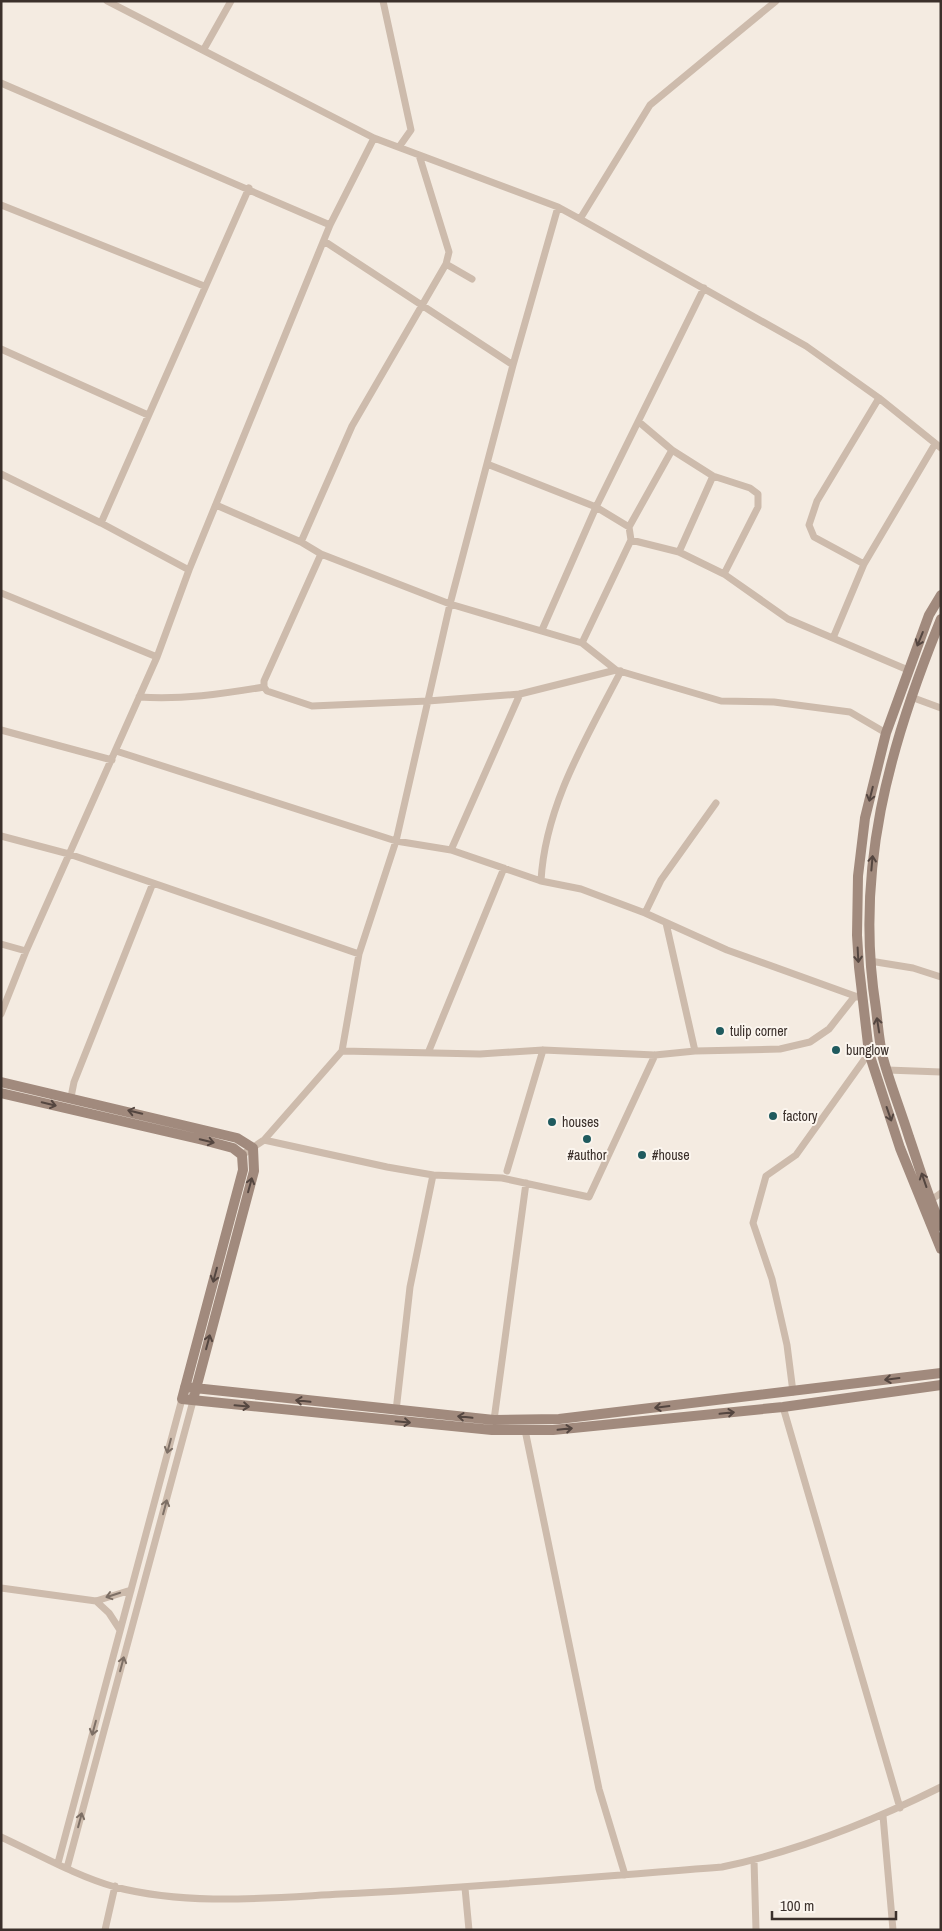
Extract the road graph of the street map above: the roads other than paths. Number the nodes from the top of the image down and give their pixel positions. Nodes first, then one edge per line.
1 (107, 1) edge
2 (231, 1) edge
3 (383, 1) edge
4 (776, 1) edge
5 (204, 49) junction
6 (1, 83) edge
7 (374, 138) junction
8 (399, 147) junction
9 (419, 155) junction
10 (248, 188) junction
11 (1, 205) edge
12 (558, 207) junction
13 (580, 219) junction
14 (330, 225) junction
15 (324, 241) junction
16 (446, 264) junction
17 (472, 279) dead end
18 (204, 286) junction
19 (704, 288) junction
20 (422, 305) junction
21 (1, 348) edge
22 (513, 365) junction
23 (879, 398) junction
24 (148, 415) junction
25 (640, 422) junction
26 (938, 447) edge
27 (672, 450) junction
28 (487, 464) junction
29 (1, 474) edge
30 (713, 476) junction
31 (216, 505) junction
32 (596, 507) junction
33 (101, 523) junction
34 (629, 527) junction
35 (631, 540) junction
36 (301, 542) junction
37 (679, 552) junction
38 (321, 554) junction
39 (864, 564) junction
40 (188, 570) junction
41 (724, 574) junction
42 (1, 593) edge
43 (941, 595) edge
44 (450, 604) junction
45 (941, 619) edge
46 (542, 630) junction
47 (833, 638) junction
48 (582, 644) junction
49 (157, 657) junction
50 (908, 670) junction
51 (619, 671) junction
52 (264, 687) junction
53 (520, 694) junction
54 (139, 697) junction
55 (911, 697) junction
56 (428, 701) junction
57 (941, 708) edge
58 (1, 730) edge
59 (886, 733) junction
60 (116, 751) junction
61 (112, 760) junction
62 (716, 803) dead end
63 (1, 836) edge
64 (396, 841) junction
65 (451, 850) junction
66 (70, 854) junction
67 (504, 868) junction
68 (541, 881) junction
69 (154, 883) junction
70 (645, 913) junction
71 (666, 923) junction
72 (1, 944) edge
73 (26, 951) junction
74 (359, 954) junction
75 (870, 961) junction
76 (941, 977) edge
77 (859, 996) junction
78 (1, 1014) edge
79 (543, 1050) junction
80 (342, 1051) junction
81 (695, 1051) junction
82 (428, 1053) junction
83 (869, 1053) junction
84 (655, 1055) junction
85 (887, 1070) junction
86 (941, 1072) edge
87 (3, 1088) edge
88 (71, 1097) junction
89 (264, 1140) junction
90 (253, 1148) junction
91 (242, 1155) junction
92 (507, 1171) dead end
93 (433, 1175) junction
94 (526, 1183) junction
95 (941, 1193) edge
96 (931, 1200) junction
97 (941, 1226) edge
98 (941, 1249) edge
99 (941, 1373) edge
100 (941, 1385) edge
101 (190, 1388) junction
102 (793, 1392) junction
103 (182, 1399) junction
104 (193, 1402) junction
105 (783, 1407) junction
106 (396, 1410) junction
107 (494, 1420) junction
108 (525, 1430) junction
109 (1, 1588) edge
110 (131, 1590) junction
111 (96, 1601) junction
112 (120, 1630) junction
113 (941, 1787) edge
114 (900, 1808) junction
115 (882, 1816) junction
116 (1, 1837) edge
117 (754, 1860) junction
118 (58, 1863) junction
119 (67, 1868) junction
120 (625, 1875) junction
121 (114, 1886) junction
122 (465, 1888) junction
123 (106, 1930) edge
124 (469, 1930) edge
125 (756, 1930) edge
126 (893, 1930) edge

1 - 5 street
2 - 5 street
3 - 8 street
4 - 13 street
5 - 7 street
6 - 10 street
7 - 8 street
7 - 14 street
8 - 9 street
9 - 12 street
9 - 16 street
10 - 14 street
10 - 18 street
11 - 18 street
12 - 13 street
12 - 22 street
13 - 19 street
14 - 15 street
15 - 20 street
15 - 31 street
16 - 17 street
16 - 20 street
18 - 24 street
19 - 23 street
19 - 25 street
20 - 22 street
20 - 36 street
21 - 24 street
22 - 28 street
23 - 26 street
23 - 39 street
24 - 33 street
25 - 27 street
25 - 32 street
26 - 39 street
27 - 30 street
27 - 34 street
28 - 32 street
28 - 44 street
29 - 33 street
30 - 37 street
30 - 41 street
31 - 36 street
31 - 40 street
32 - 34 street
32 - 46 street
33 - 40 street
34 - 35 street
35 - 37 street
35 - 48 street
36 - 38 street
37 - 41 street
38 - 44 street
38 - 52 street
39 - 47 street
40 - 49 street
41 - 47 street
42 - 49 street
43 -> 50 street
44 - 46 street
44 - 56 street
45 - 55 street
46 - 48 street
47 - 50 street
48 - 51 street
49 - 54 street
50 - 59 street
51 - 53 street
51 - 59 street
51 - 68 street
52 - 54 street
52 - 56 street
53 - 56 street
53 - 65 street
54 - 60 street
55 - 57 street
75 -> 55 street
56 - 64 street
58 - 61 street
59 -> 77 street
60 - 61 street
60 - 64 street
61 - 66 street
62 - 70 street
63 - 66 street
64 - 65 street
64 - 74 street
65 - 67 street
66 - 69 street
66 - 73 street
67 - 68 street
67 - 82 street
68 - 70 street
69 - 74 street
69 - 88 street
70 - 71 street
71 - 77 street
71 - 81 street
72 - 73 street
73 - 78 street
74 - 80 street
75 - 76 street
85 -> 75 street
77 - 81 street
77 - 83 street
79 - 82 street
79 - 84 street
79 - 92 street
80 - 82 street
80 - 89 street
81 - 84 street
83 -> 98 street
83 - 102 street
84 - 94 street
85 - 86 street
96 -> 85 street
87 - 88 street
87 -> 91 street
90 -> 88 street
89 - 90 street
89 - 93 street
90 - 91 street
101 -> 90 street
91 -> 101 street
93 - 94 street
93 - 106 street
94 - 107 street
95 - 96 street
96 - 97 street
99 -> 102 street
100 - 105 street
101 - 103 street
101 - 104 street
106 -> 101 street
102 -> 107 street
103 - 104 street
103 -> 110 street
104 -> 108 street
119 -> 104 street
108 -> 105 street
105 - 114 street
107 -> 106 street
108 - 120 street
109 - 111 street
110 -> 111 street
110 - 112 street
111 - 112 street
112 -> 118 street
113 - 114 street
114 - 115 street
115 - 117 street
115 - 126 street
116 - 118 street
117 - 120 street
117 - 125 street
118 - 119 street
119 - 121 street
120 - 122 street
121 - 122 street
121 - 123 street
122 - 124 street

